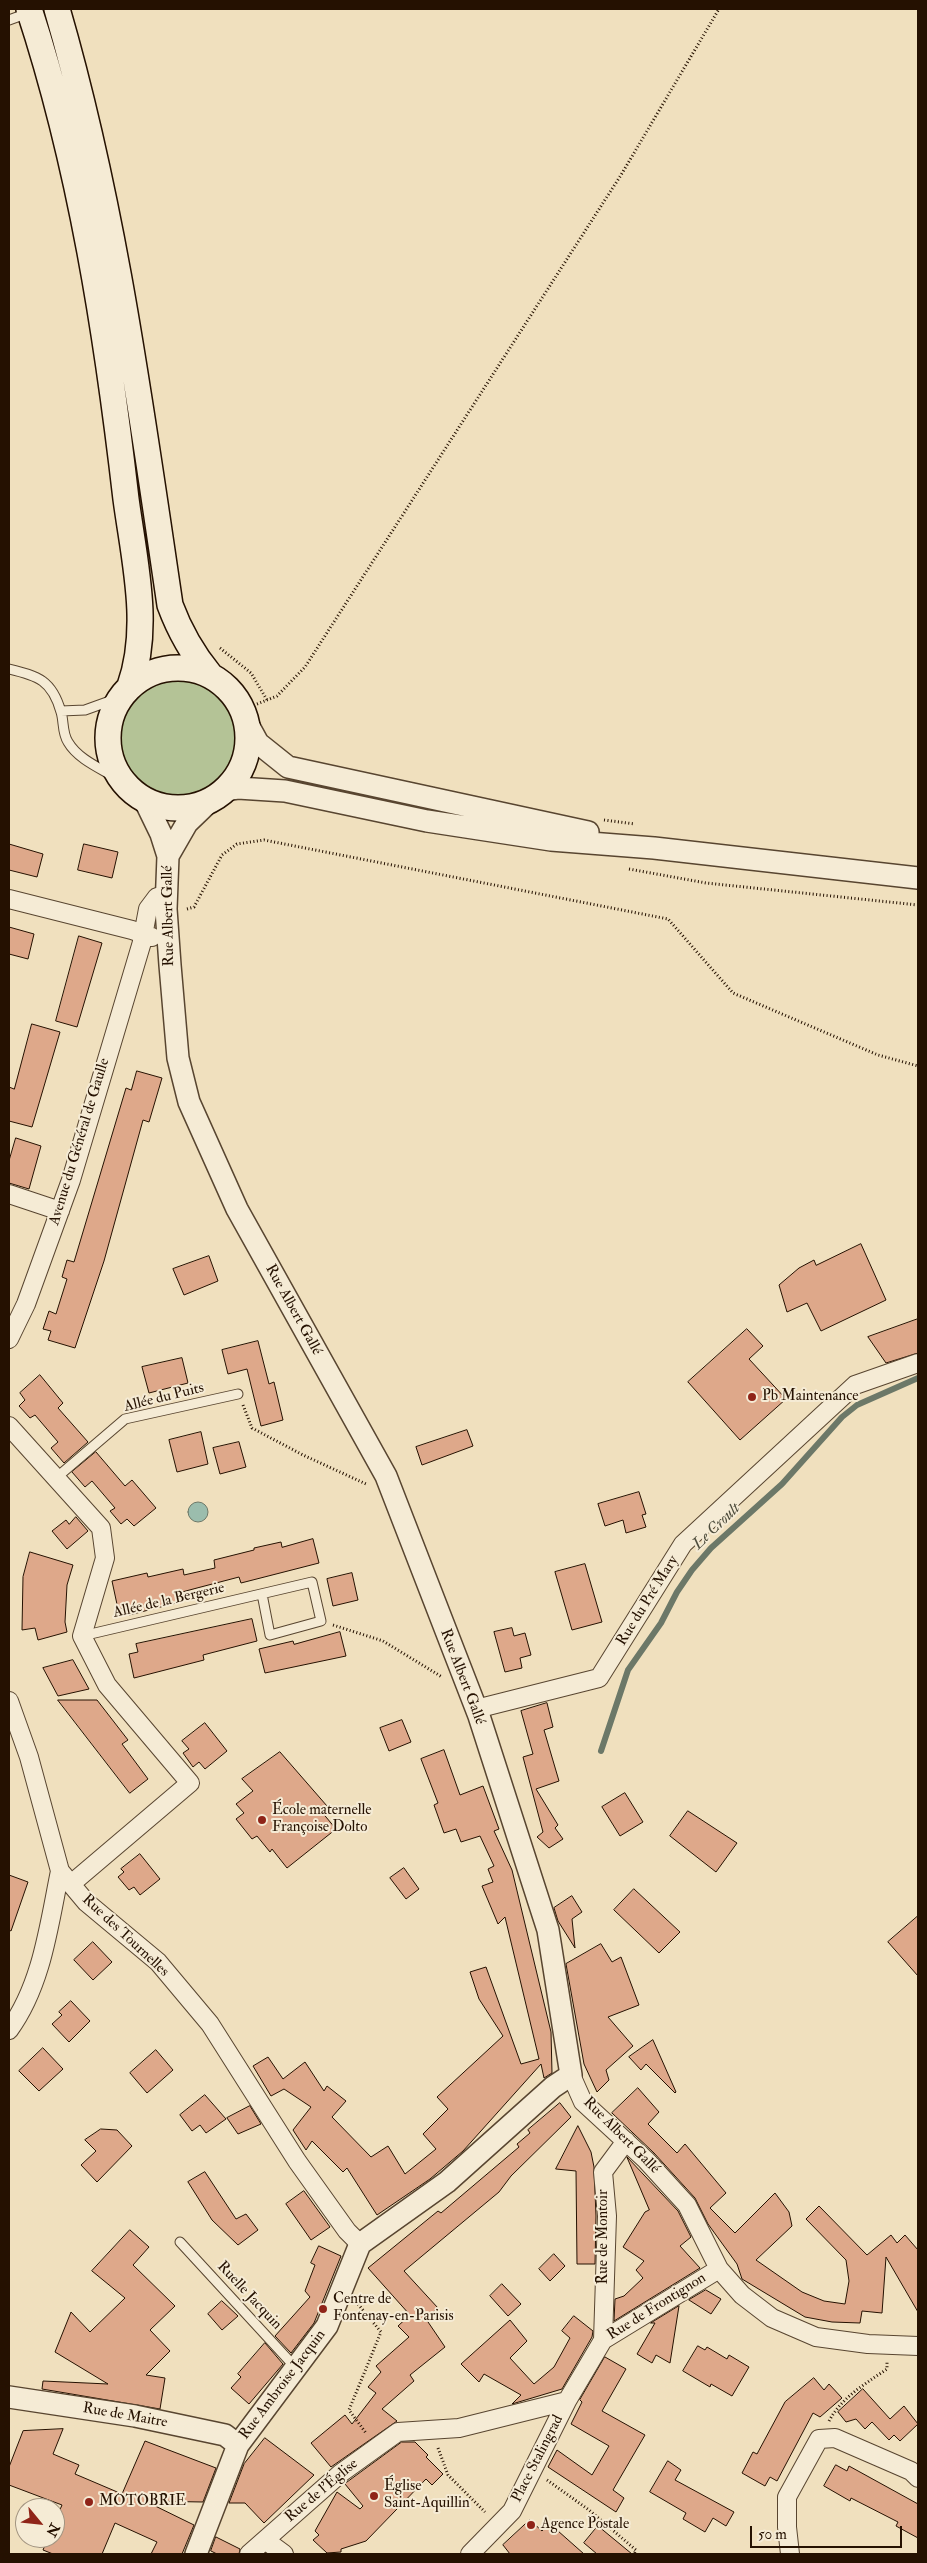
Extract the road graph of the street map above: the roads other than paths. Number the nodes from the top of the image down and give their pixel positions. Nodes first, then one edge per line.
1 (57, 9) edge
2 (23, 13) edge
3 (9, 669) edge
4 (210, 675) junction
5 (126, 692) junction
6 (61, 711) junction
7 (246, 721) junction
8 (123, 782) junction
9 (219, 794) junction
10 (145, 801) junction
11 (654, 848) junction
12 (168, 856) junction
13 (918, 878) edge
14 (9, 899) edge
15 (156, 926) junction
16 (9, 1194) edge
17 (60, 1211) junction
18 (9, 1339) edge
19 (918, 1363) edge
20 (238, 1394) road end
21 (9, 1426) edge
22 (56, 1478) junction
23 (262, 1594) junction
24 (82, 1636) junction
25 (9, 1701) edge
26 (473, 1701) junction
27 (65, 1877) junction
28 (9, 2030) edge
29 (571, 2075) junction
30 (626, 2141) junction
31 (180, 2242) dead end
32 (360, 2244) junction
33 (719, 2268) junction
34 (603, 2340) junction
35 (918, 2346) edge
36 (297, 2369) junction
37 (9, 2397) edge
38 (567, 2401) junction
39 (398, 2432) joint
40 (238, 2445) junction
41 (918, 2478) edge
42 (265, 2540) junction
43 (196, 2554) edge
44 (249, 2554) edge
45 (284, 2554) edge
46 (470, 2554) edge
47 (790, 2554) edge

1 - 4 main road
2 - 5 main road
3 - 6 lane
4 - 5 main road
4 - 7 main road
5 - 6 lane
5 - 8 main road
6 - 8 lane
7 - 9 main road
7 - 11 street
8 - 10 main road
9 - 10 main road
9 - 11 street
9 - 12 street
10 - 12 street
11 - 13 street
12 - 15 street, Rue Albert Gallé
14 - 15 street
15 - 17 street, Avenue du Général de Gaulle
15 - 26 street, Rue Albert Gallé
16 - 17 street
17 - 18 street, Avenue du Général de Gaulle
19 - 26 street, Rue du Pré Mary
20 - 22 lane, Allée du Puits
21 - 22 street
22 - 24 street
23 - 23 lane, Allée de la Bergerie
23 - 24 lane, Allée de la Bergerie
24 - 27 street
25 - 27 street, Rue des Tournelles
26 - 29 street, Rue Albert Gallé
27 - 28 street
27 - 32 street, Rue des Tournelles
29 - 30 street, Rue Albert Gallé
29 - 32 street
30 - 33 street, Rue Albert Gallé
30 - 34 street, Rue de Montoir
31 - 36 lane, Ruelle Jacquin
32 - 36 street, Rue Ambroise Jacquin
33 - 34 street, Rue de Frontignon
33 - 35 street, Rue Albert Gallé
34 - 38 street, Rue de Frontignon
36 - 40 street, Rue Ambroise Jacquin
37 - 40 street, Rue de Maitre
38 - 39 street, Place Stalingrad
38 - 46 street, Place Stalingrad
39 - 42 street, Rue de l'Église
40 - 43 street, Rue Ambroise Jacquin
41 - 47 street
42 - 44 street, Rue de l'Église
42 - 45 street

